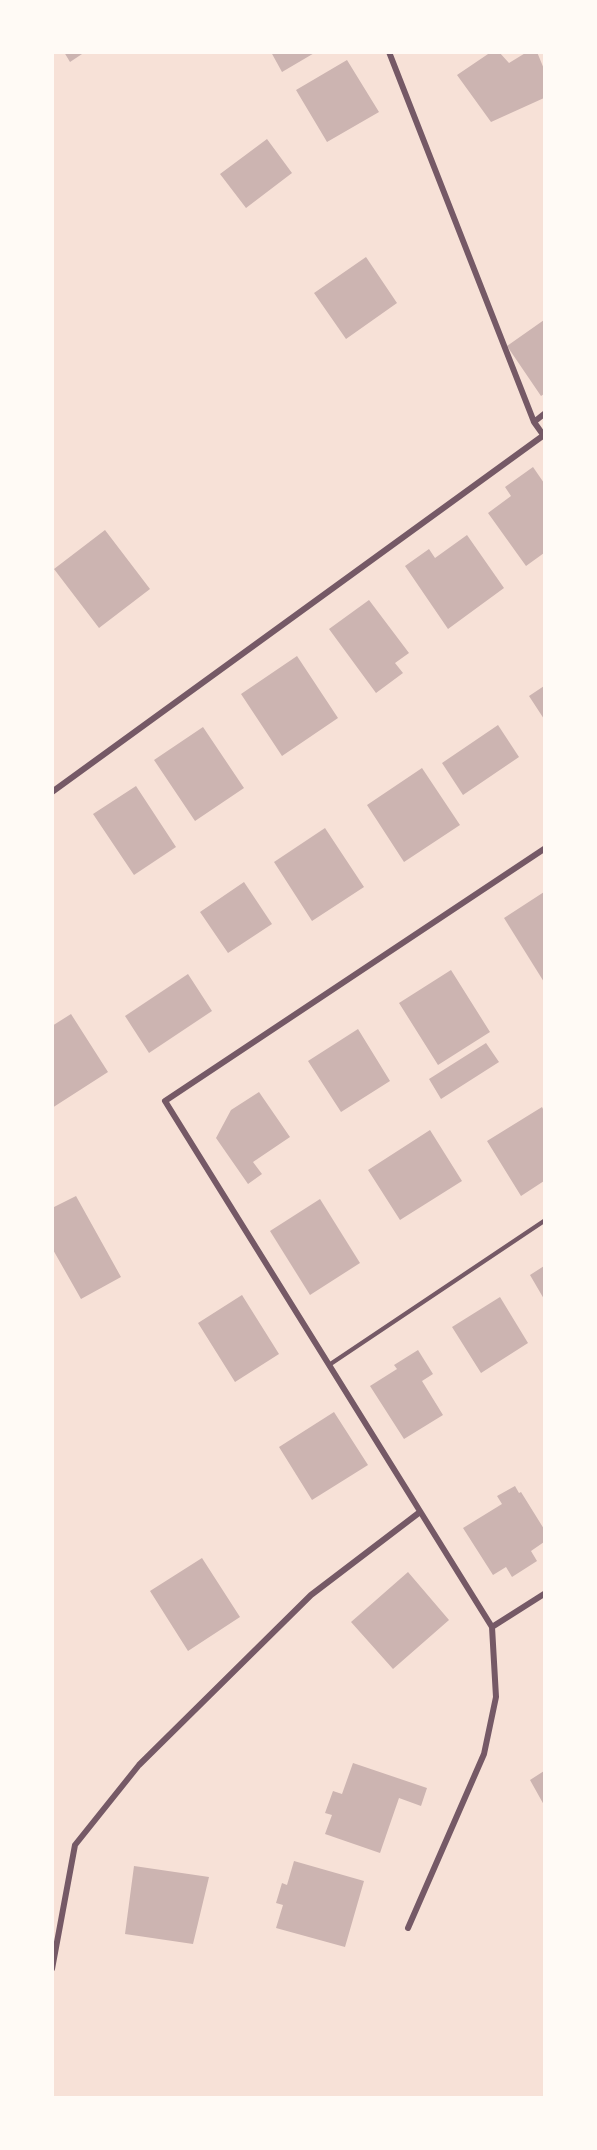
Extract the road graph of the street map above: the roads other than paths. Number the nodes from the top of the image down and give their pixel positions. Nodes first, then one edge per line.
1 (389, 52) edge
2 (544, 414) edge
3 (534, 422) junction
4 (544, 435) edge
5 (52, 792) edge
6 (544, 849) edge
7 (544, 1221) edge
8 (329, 1365) junction
9 (420, 1512) junction
10 (544, 1594) edge
11 (492, 1627) junction
12 (408, 1928) dead end
13 (52, 1969) edge

1 - 3 street
2 - 3 street
3 - 4 street
4 - 5 street
6 - 8 street
7 - 8 lane
8 - 9 street
9 - 11 street
9 - 13 street
10 - 11 street
11 - 12 street

